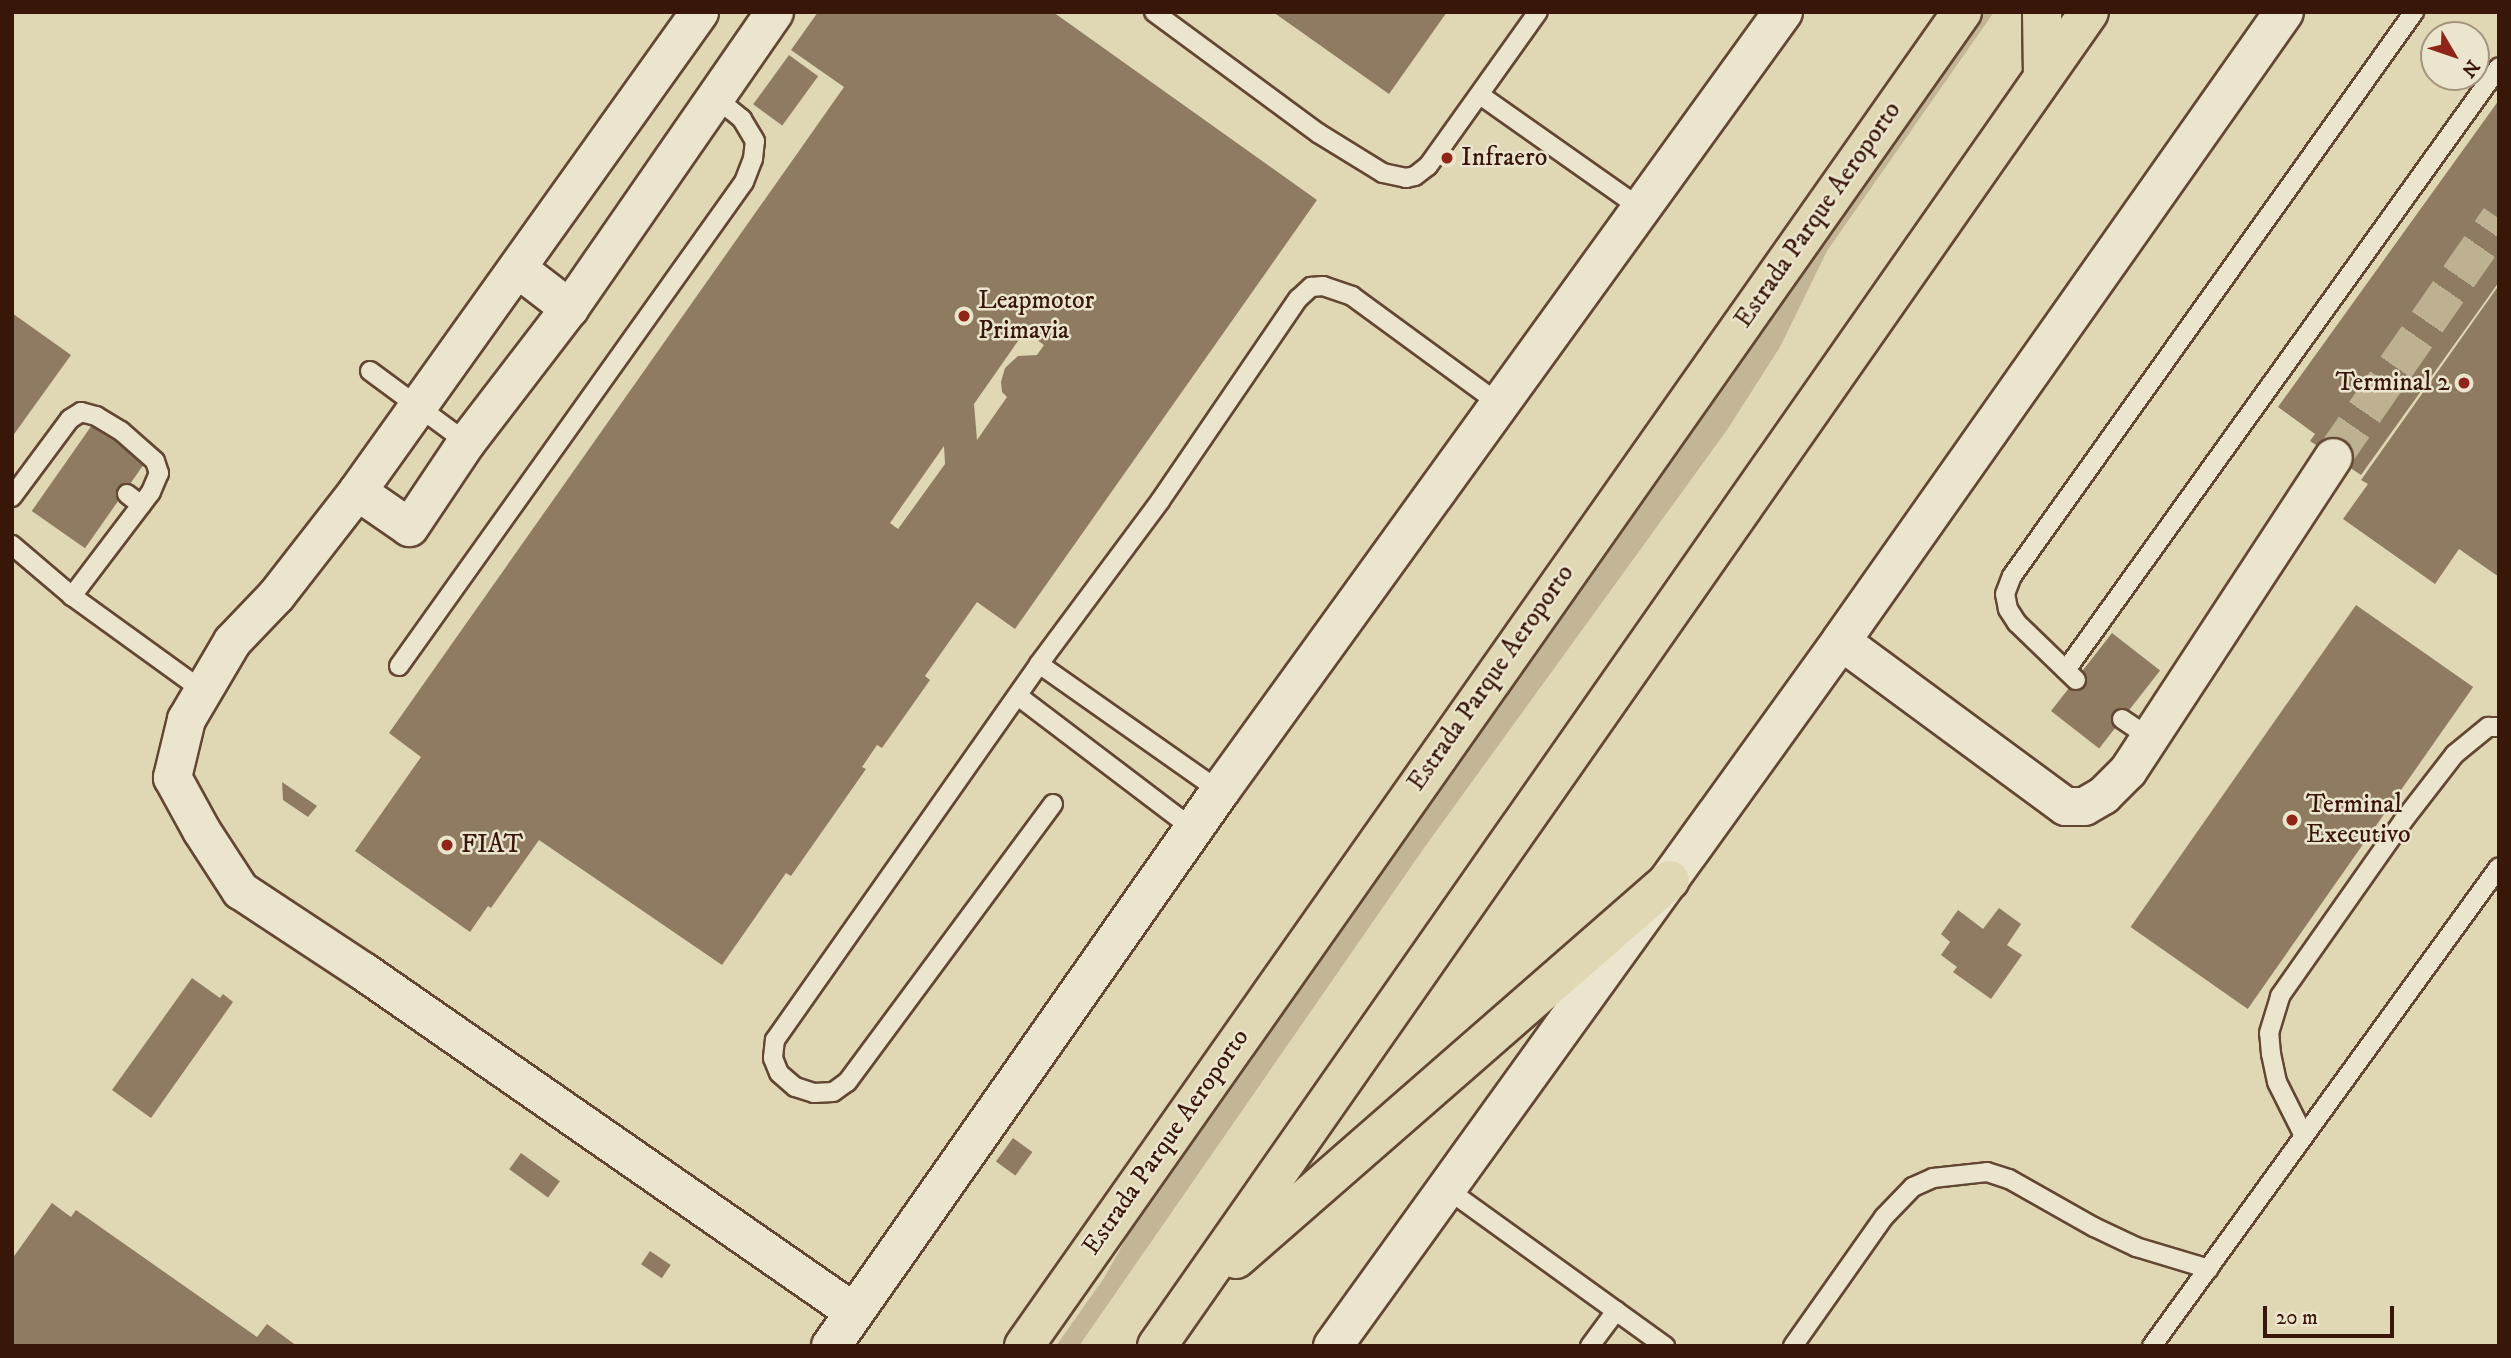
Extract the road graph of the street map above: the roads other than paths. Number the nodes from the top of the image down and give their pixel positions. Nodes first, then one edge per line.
1 (699, 12) edge
2 (774, 12) edge
3 (1154, 12) edge
4 (1538, 12) edge
5 (1783, 12) edge
6 (1962, 12) edge
7 (2042, 12) edge
8 (2089, 12) edge
9 (2284, 12) edge
10 (2414, 12) edge
11 (2499, 67) edge
12 (2043, 74) junction
13 (1480, 95) junction
14 (715, 97) junction
15 (1643, 210) junction
16 (517, 268) junction
17 (569, 308) junction
18 (370, 371) dead end
19 (1498, 403) junction
20 (417, 407) junction
21 (466, 443) junction
22 (2333, 457) tunnel mouth
23 (357, 491) junction
24 (22, 493) edge
25 (12, 545) edge
26 (72, 596) junction
27 (1841, 641) junction
28 (1039, 664) junction
29 (399, 666) dead end
30 (203, 691) junction
31 (1018, 696) junction
32 (2499, 727) edge
33 (1220, 791) junction
34 (1053, 804) dead end
35 (1193, 829) junction
36 (2499, 867) edge
37 (1670, 880) junction
38 (2304, 1136) junction
39 (1447, 1189) junction
40 (2209, 1269) junction
41 (1193, 1297) junction
42 (1616, 1311) junction
43 (854, 1312) junction
44 (831, 1346) edge
45 (1024, 1346) edge
46 (1157, 1346) edge
47 (1333, 1346) edge
48 (1590, 1346) edge
49 (1665, 1346) edge
50 (1793, 1346) edge
51 (2152, 1346) edge

1 - 16 street
2 - 14 street
3 - 13 lane
4 - 13 lane
5 - 15 street
6 - 45 main road, Estrada Parque Aeroporto
7 - 12 main road
8 - 12 main road
9 - 27 street
10 - 11 lane
12 - 41 main road
13 - 15 lane
14 - 17 street
14 - 29 lane
15 - 19 street
16 - 17 street
16 - 20 street
17 - 21 street
18 - 20 lane
19 - 28 lane
19 - 33 street
20 - 21 lane
20 - 23 street
21 - 23 street
22 - 27 street
23 - 30 street
24 - 26 lane
25 - 26 lane
26 - 30 lane
27 - 37 street
28 - 31 lane
28 - 33 lane
30 - 43 street
31 - 34 lane
31 - 35 lane
32 - 38 lane
33 - 35 street
35 - 43 street
36 - 38 lane
37 - 39 street
37 - 41 main road
38 - 40 lane
39 - 42 lane
39 - 47 street
40 - 50 lane
40 - 51 lane
41 - 46 main road
42 - 48 lane
42 - 49 lane
43 - 44 street

